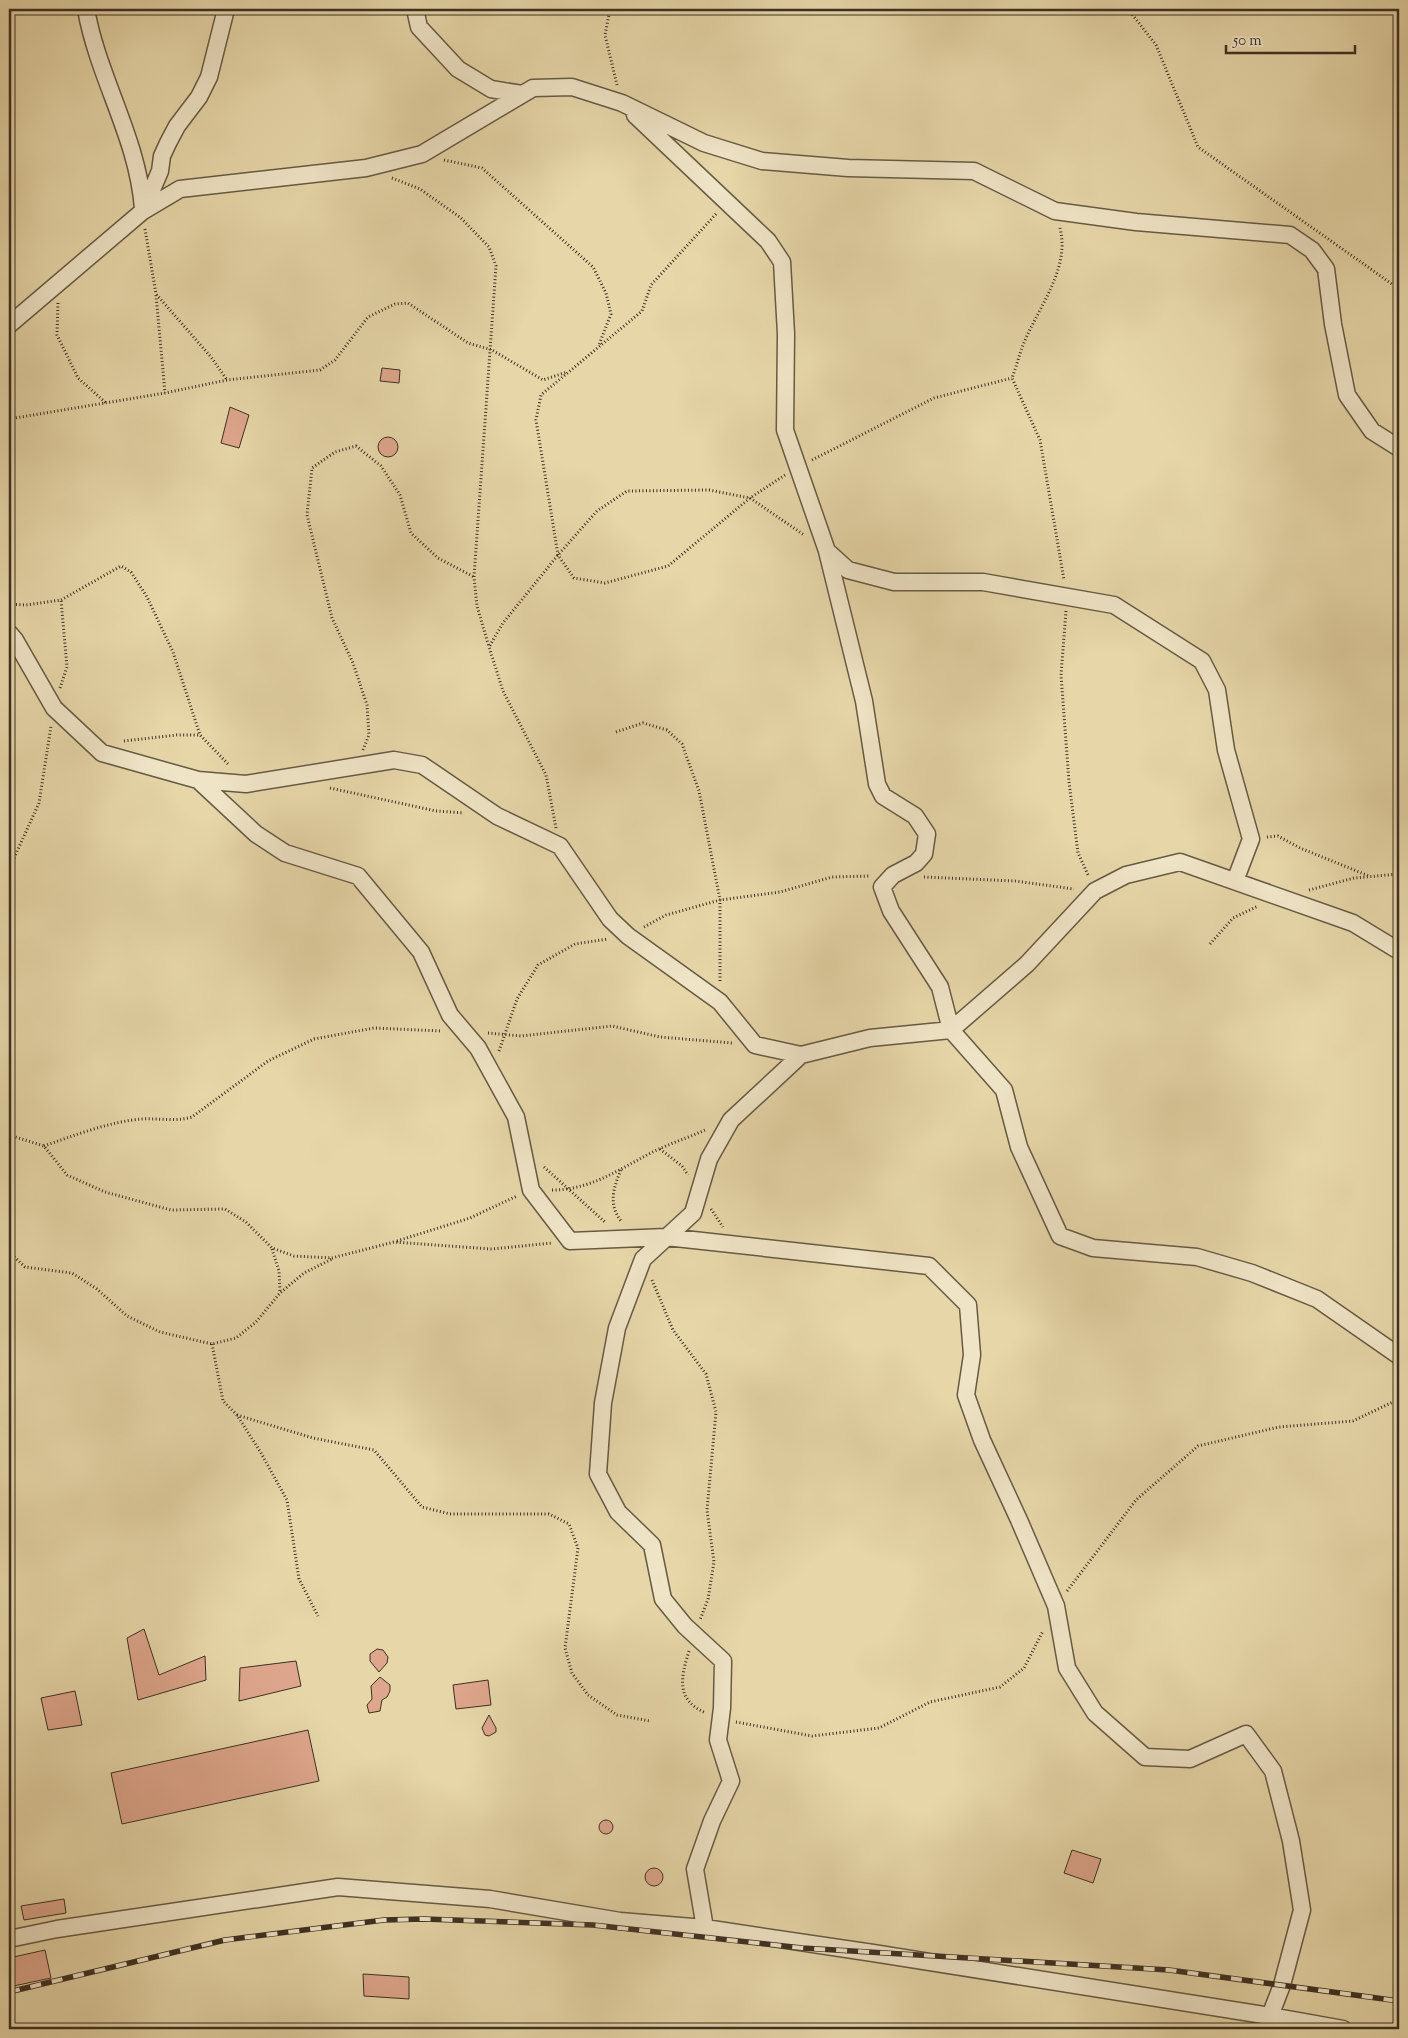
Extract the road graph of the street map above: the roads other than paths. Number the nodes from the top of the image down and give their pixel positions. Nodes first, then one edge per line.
1 (86, 9) edge
2 (226, 9) edge
3 (407, 9) edge
4 (415, 9) edge
5 (419, 26) junction
6 (522, 94) junction
7 (622, 103) junction
8 (143, 211) junction
9 (9, 325) edge
10 (1399, 448) edge
11 (827, 551) junction
12 (9, 633) edge
13 (198, 780) junction
14 (1235, 881) junction
15 (1399, 951) edge
16 (951, 1030) junction
17 (801, 1055) junction
18 (666, 1237) junction
19 (1399, 1356) edge
20 (705, 1928) junction
21 (9, 1939) edge
22 (1270, 2016) junction
23 (1343, 2029) edge

1 - 8 street
2 - 8 street
3 - 5 street
4 - 5 street
5 - 6 street
6 - 7 street
6 - 8 street
7 - 10 street
7 - 11 street
8 - 9 street
11 - 14 street
11 - 16 street
12 - 13 street
13 - 17 street
13 - 18 street
14 - 15 street
14 - 16 street
16 - 17 street
16 - 19 street
17 - 18 street
18 - 20 street
18 - 22 street
20 - 21 street
20 - 22 street
22 - 23 street

